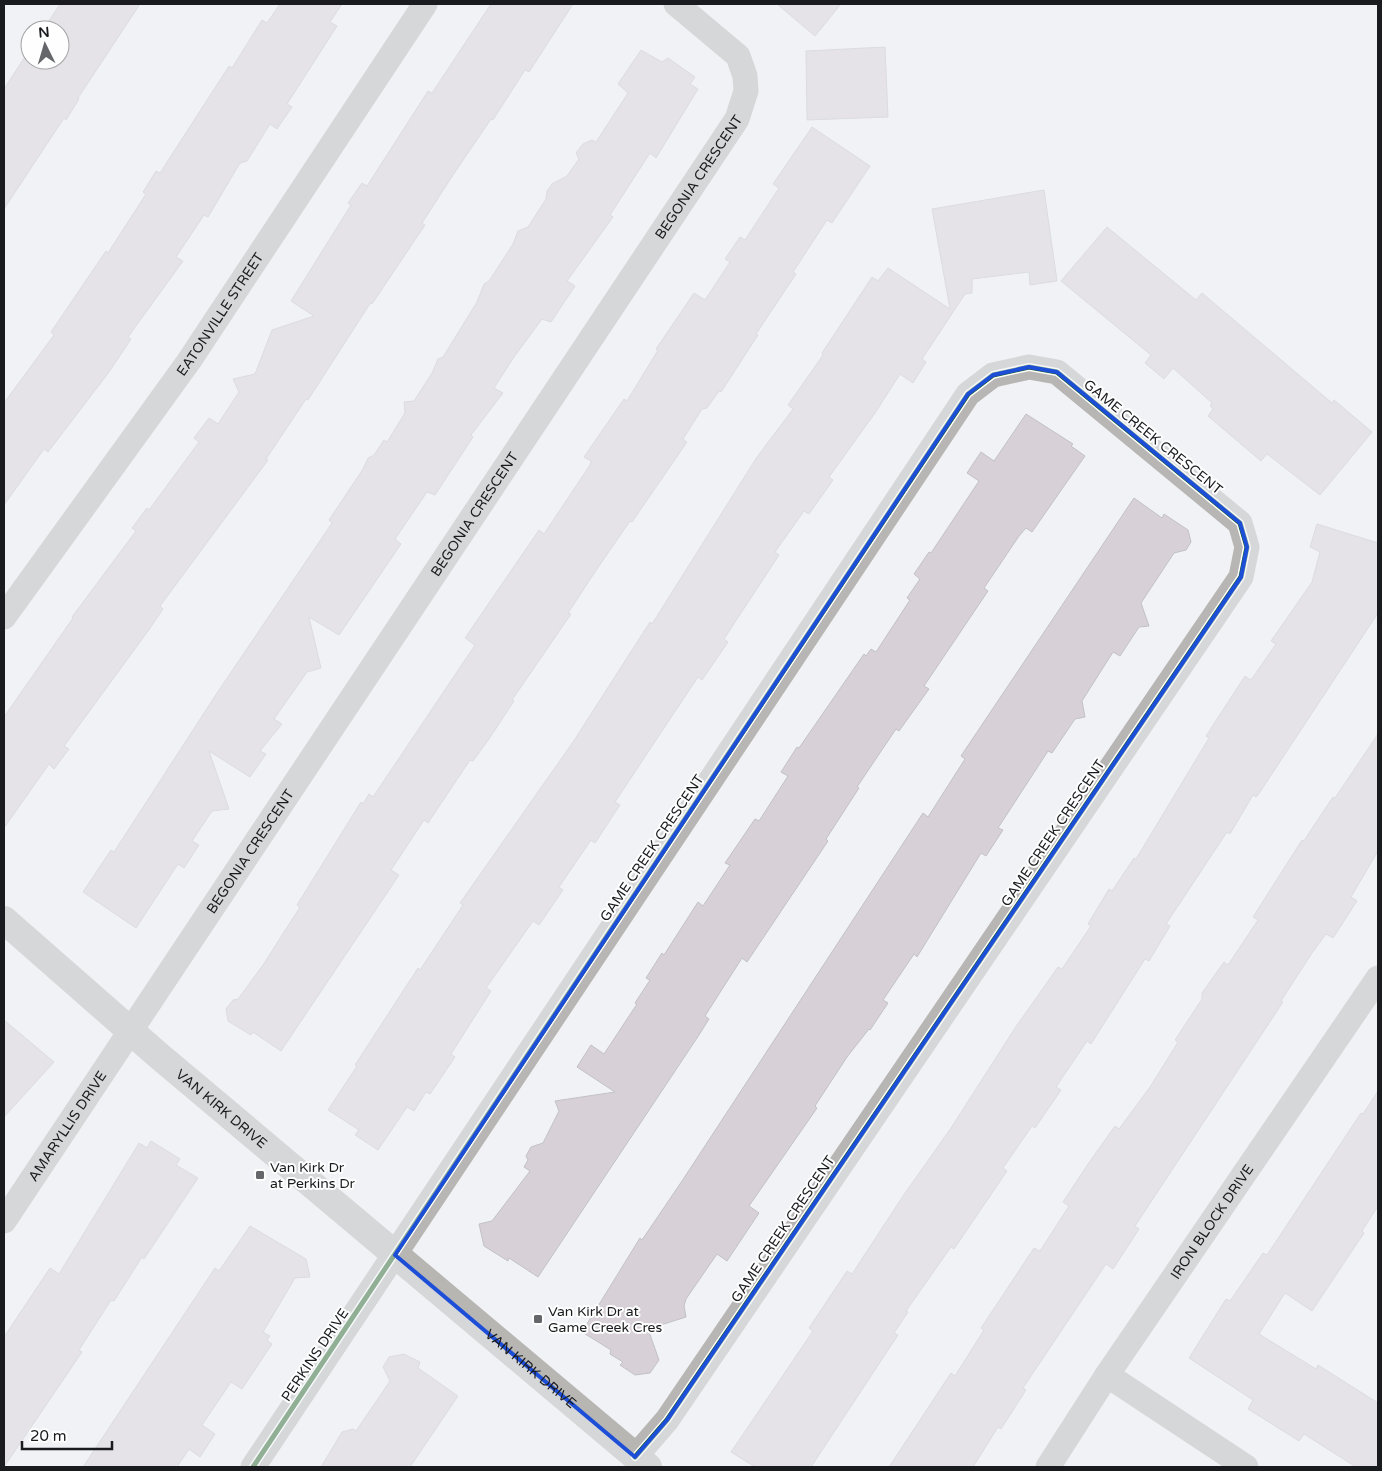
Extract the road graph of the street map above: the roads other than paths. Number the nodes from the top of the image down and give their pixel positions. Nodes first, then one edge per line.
1 (426, 4) edge
2 (676, 4) edge
3 (4, 617) edge
4 (4, 920) edge
5 (1378, 978) edge
6 (130, 1030) junction
7 (4, 1221) edge
8 (395, 1255) junction
9 (1107, 1375) junction
10 (641, 1462) edge
11 (253, 1467) edge
12 (1048, 1467) edge
13 (1246, 1467) edge

1 - 3 street, EATONVILLE STREET
2 - 6 street, BEGONIA CRESCENT
4 - 6 street, VAN KIRK DRIVE
5 - 9 street, IRON BLOCK DRIVE
6 - 7 street, AMARYLLIS DRIVE
6 - 8 street, VAN KIRK DRIVE
8 - 10 street, VAN KIRK DRIVE
8 - 10 street, GAME CREEK CRESCENT
8 - 11 street, PERKINS DRIVE
9 - 12 street, IRON BLOCK DRIVE
9 - 13 street

